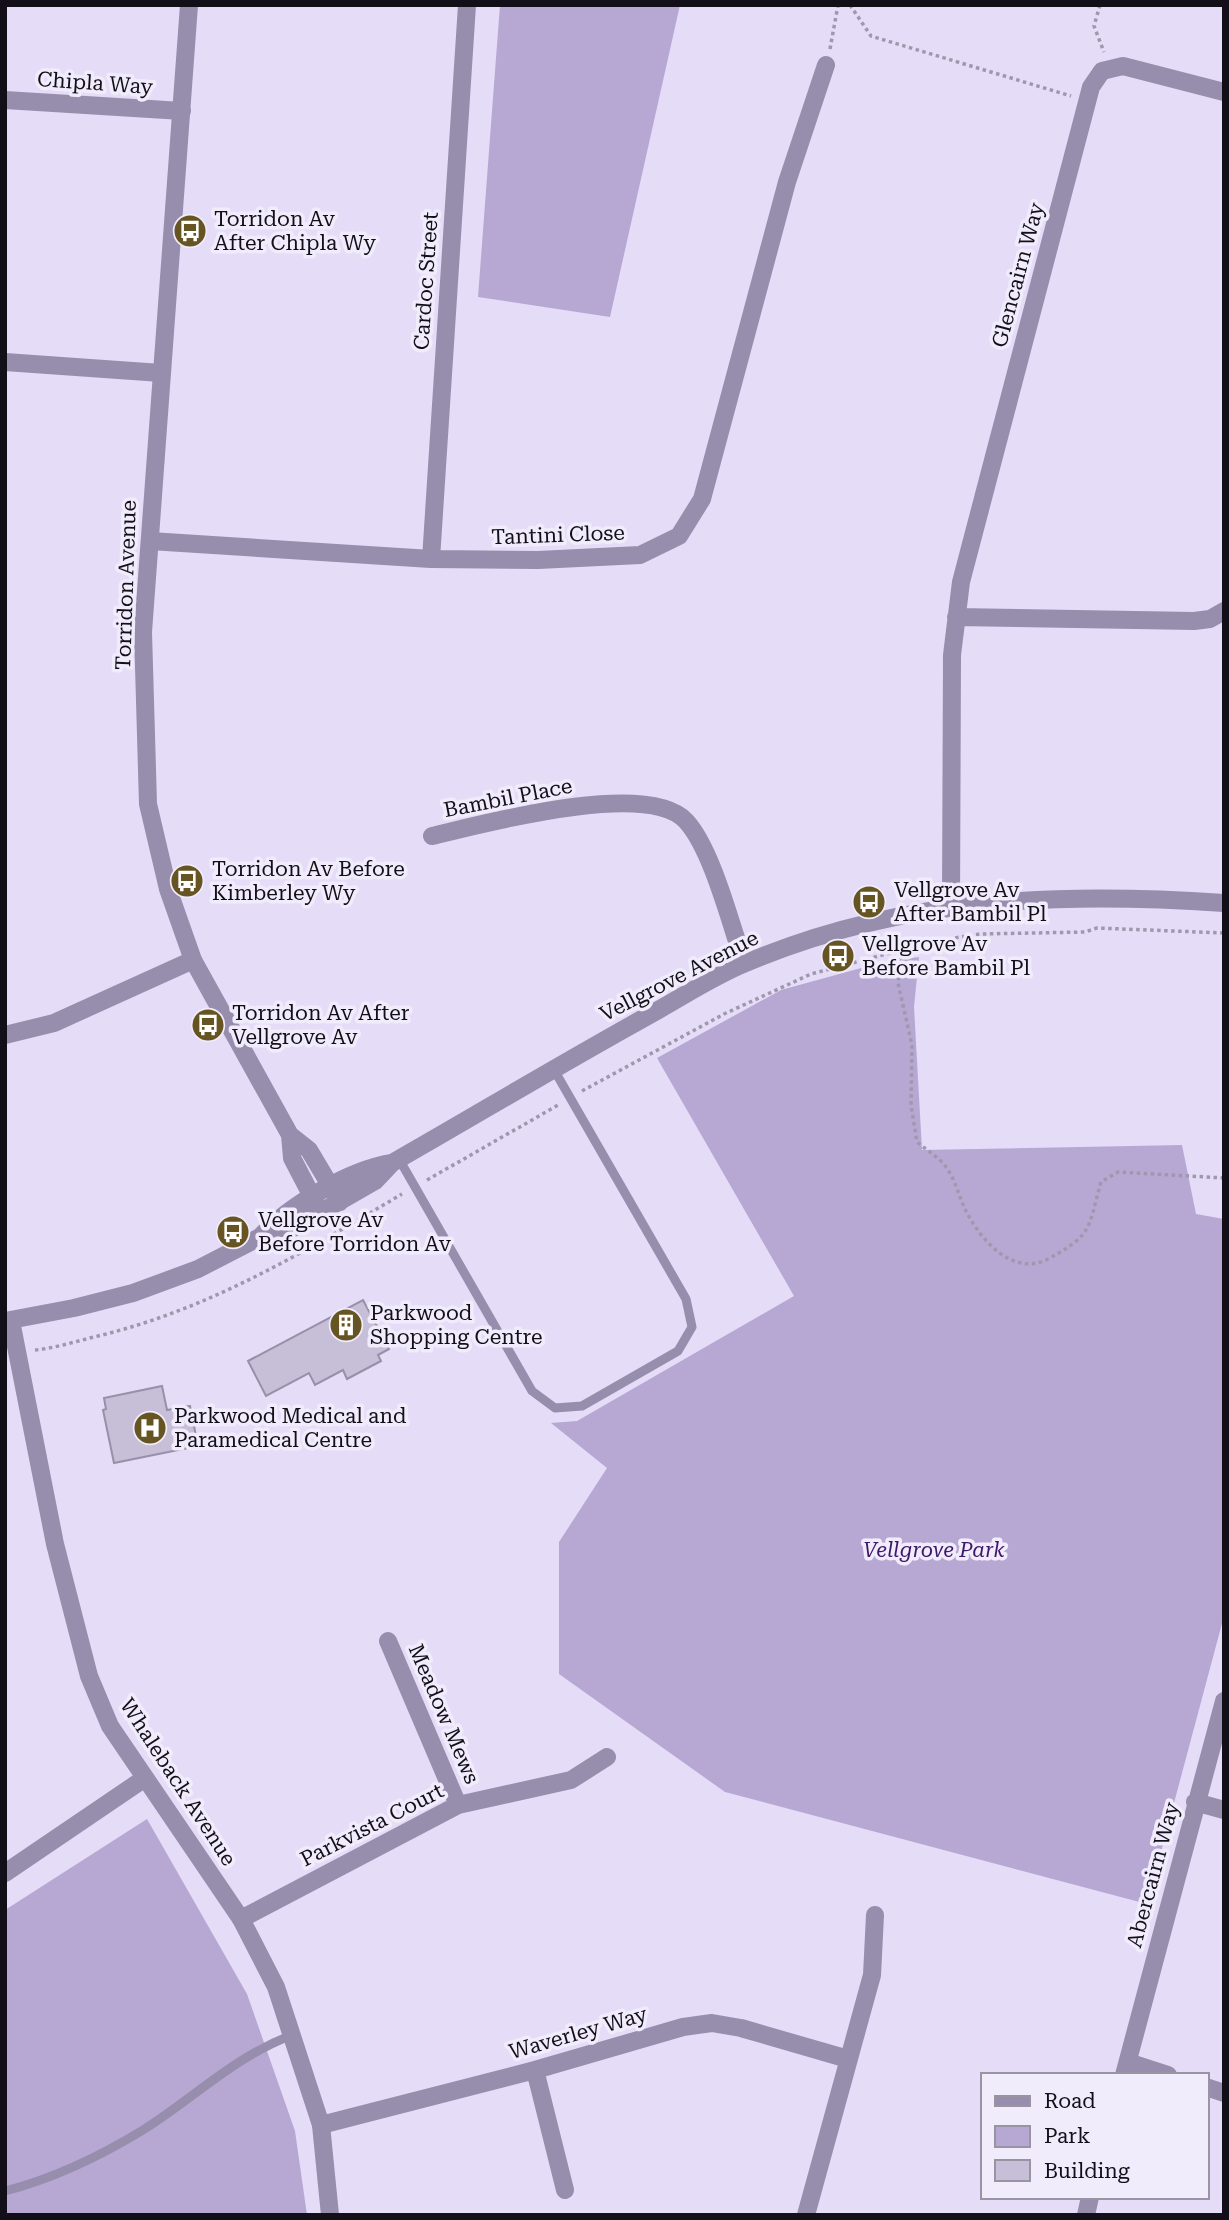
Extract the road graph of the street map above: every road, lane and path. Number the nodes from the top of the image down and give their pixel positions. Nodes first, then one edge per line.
1 (189, 5) edge
2 (467, 5) edge
3 (838, 5) edge
4 (850, 5) edge
5 (1100, 5) edge
6 (826, 65) joint
7 (1110, 67) junction
8 (1224, 92) edge
9 (5, 100) edge
10 (1087, 100) junction
11 (182, 111) junction
12 (5, 362) edge
13 (160, 373) junction
14 (150, 541) junction
15 (431, 559) junction
16 (1224, 611) edge
17 (956, 617) junction
18 (432, 836) dead end
19 (1224, 903) edge
20 (951, 905) junction
21 (1224, 933) edge
22 (902, 949) junction
23 (193, 960) junction
24 (744, 963) junction
25 (5, 1035) edge
26 (553, 1068) junction
27 (571, 1098) junction
28 (290, 1135) junction
29 (396, 1161) junction
30 (1224, 1178) edge
31 (416, 1187) junction
32 (335, 1194) junction
33 (317, 1205) junction
34 (8, 1321) edge
35 (15, 1352) junction
36 (388, 1641) dead end
37 (1224, 1701) edge
38 (607, 1757) dead end
39 (145, 1778) junction
40 (1195, 1802) junction
41 (458, 1805) junction
42 (1224, 1810) edge
43 (5, 1873) edge
44 (875, 1915) dead end
45 (241, 1919) junction
46 (293, 2035) junction
47 (848, 2059) junction
48 (1126, 2068) edge
49 (535, 2070) junction
50 (1156, 2073) edge
51 (321, 2125) junction
52 (565, 2190) dead end
53 (5, 2191) edge
54 (330, 2215) edge
55 (806, 2215) edge

1 - 11 street, Torridon Avenue
2 - 15 street, Cardoc Street
3 - 6 path
4 - 10 path
5 - 7 path
6 - 15 street, Tantini Close
7 - 8 street
7 - 10 street, Glencairn Way
9 - 11 street, Chipla Way
10 - 17 street, Glencairn Way
11 - 13 street, Torridon Avenue
12 - 13 street
13 - 14 street, Torridon Avenue
14 - 15 street, Tantini Close
14 - 23 street, Torridon Avenue
16 - 17 street
17 - 20 street, Glencairn Way
18 - 24 street, Bambil Place
19 - 20 street, Vellgrove Avenue
20 - 24 street, Vellgrove Avenue
21 - 22 path
22 - 27 path
22 - 30 path
23 - 25 street
23 - 28 street, Torridon Avenue
24 - 26 street, Vellgrove Avenue
26 - 27 lane
26 - 29 street, Vellgrove Avenue
27 - 31 path
27 - 31 lane
28 - 32 street, Torridon Avenue
28 - 33 street, Torridon Avenue
29 - 31 lane
29 - 32 street, Vellgrove Avenue
31 - 35 path
32 - 33 street, Vellgrove Avenue
33 - 34 street, Vellgrove Avenue
34 - 35 street, Whaleback Avenue
35 - 39 street, Whaleback Avenue
36 - 41 street, Meadow Mews
37 - 40 street, Abercairn Way
38 - 41 street, Parkvista Court
39 - 43 street
39 - 45 street, Whaleback Avenue
40 - 42 street
40 - 48 street, Abercairn Way
41 - 45 street, Parkvista Court
44 - 47 street
45 - 46 street, Whaleback Avenue
46 - 51 street, Whaleback Avenue
46 - 53 lane
47 - 49 street, Waverley Way
47 - 55 street
48 - 50 street, Abercairn Way
49 - 51 street, Waverley Way
49 - 52 street
51 - 54 street, Whaleback Avenue

